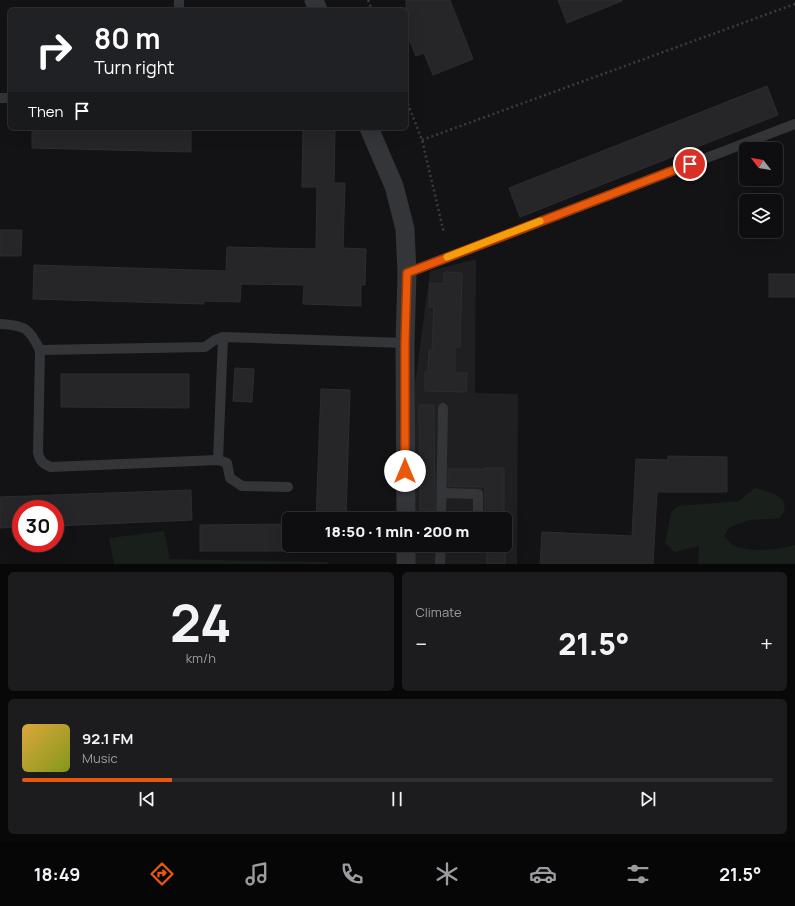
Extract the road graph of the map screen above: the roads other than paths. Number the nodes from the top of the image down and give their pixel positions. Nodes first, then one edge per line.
1 (795, 124) edge
2 (370, 130) edge
3 (407, 273) junction
4 (0, 324) edge
5 (223, 337) junction
6 (405, 343) junction
7 (40, 350) junction
8 (443, 408) dead end
9 (218, 460) junction
10 (288, 488) dead end
11 (442, 493) junction
12 (406, 512) edge
13 (441, 512) edge
14 (478, 512) edge
15 (406, 552) edge
16 (441, 552) edge
17 (440, 563) edge
18 (406, 564) edge

1 - 3 lane
2 - 3 street
3 - 6 street
4 - 7 lane
5 - 6 lane
5 - 7 lane
5 - 9 lane
6 - 12 street
7 - 9 lane
8 - 11 lane
9 - 10 lane
11 - 13 lane
11 - 14 lane
15 - 18 street
16 - 17 lane

